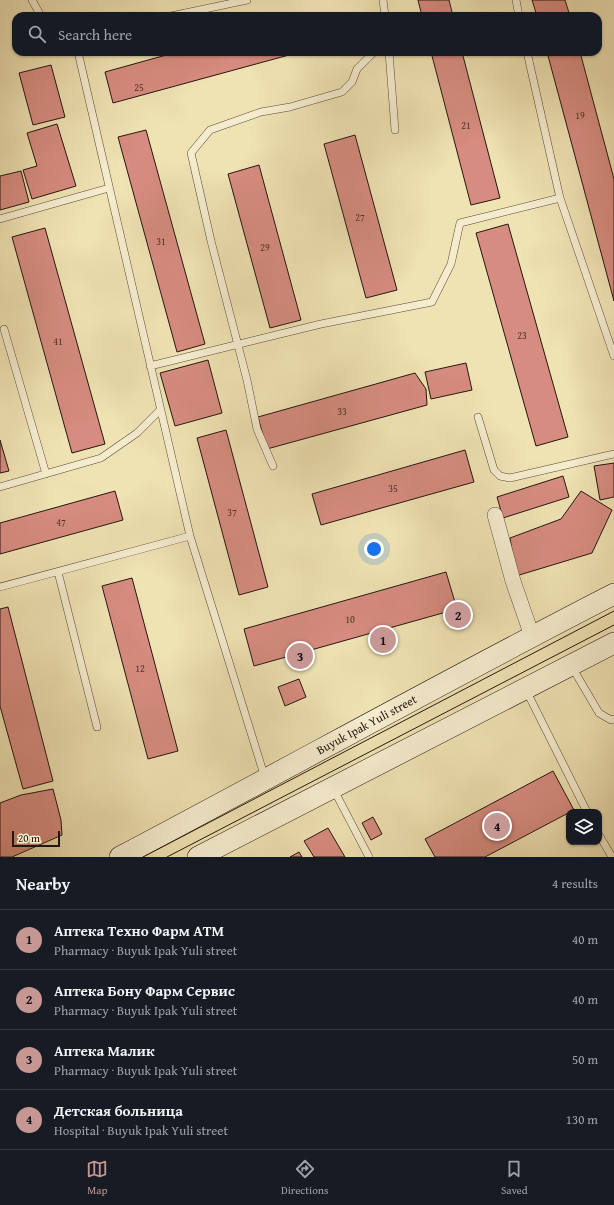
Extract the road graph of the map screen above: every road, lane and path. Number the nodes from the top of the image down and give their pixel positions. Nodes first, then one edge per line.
1 (32, 0) edge
2 (247, 0) edge
3 (383, 0) edge
4 (516, 0) edge
5 (39, 12) edge
6 (190, 12) edge
7 (384, 12) edge
8 (518, 12) edge
9 (79, 56) edge
10 (370, 56) edge
11 (389, 56) edge
12 (528, 56) edge
13 (395, 130) dead end
14 (109, 188) junction
15 (560, 198) junction
16 (0, 219) edge
17 (4, 329) dead end
18 (238, 344) junction
19 (612, 347) edge
20 (614, 356) edge
21 (150, 366) junction
22 (160, 410) junction
23 (478, 417) dead end
24 (614, 454) edge
25 (273, 466) dead end
26 (46, 474) junction
27 (0, 487) edge
28 (495, 515) dead end
29 (190, 536) junction
30 (58, 572) junction
31 (0, 587) edge
32 (614, 594) edge
33 (532, 636) junction
34 (614, 643) edge
35 (571, 665) junction
36 (525, 688) junction
37 (614, 719) edge
38 (97, 727) dead end
39 (266, 780) junction
40 (333, 788) junction
41 (586, 809) edge
42 (602, 840) edge
43 (120, 857) edge
44 (198, 857) edge
45 (369, 857) edge
46 (612, 857) edge

1 - 5 lane
2 - 6 lane
3 - 7 lane
4 - 8 lane
9 - 14 lane
10 - 18 lane
11 - 13 lane
12 - 15 lane
14 - 16 lane
14 - 21 lane
15 - 18 lane
15 - 19 lane
17 - 26 lane
18 - 21 lane
18 - 25 lane
19 - 20 lane
21 - 22 lane
22 - 26 lane
22 - 29 lane
23 - 24 lane
26 - 27 lane
28 - 33 street
29 - 30 lane
29 - 39 lane
30 - 31 lane
30 - 38 lane
32 - 33 main road, Buyuk Ipak Yuli street
33 - 39 main road, Buyuk Ipak Yuli street
34 - 35 main road
35 - 36 main road
35 - 37 lane
36 - 40 main road
36 - 41 lane
39 - 43 main road, Buyuk Ipak Yuli street
40 - 44 main road
40 - 45 lane
42 - 46 lane

